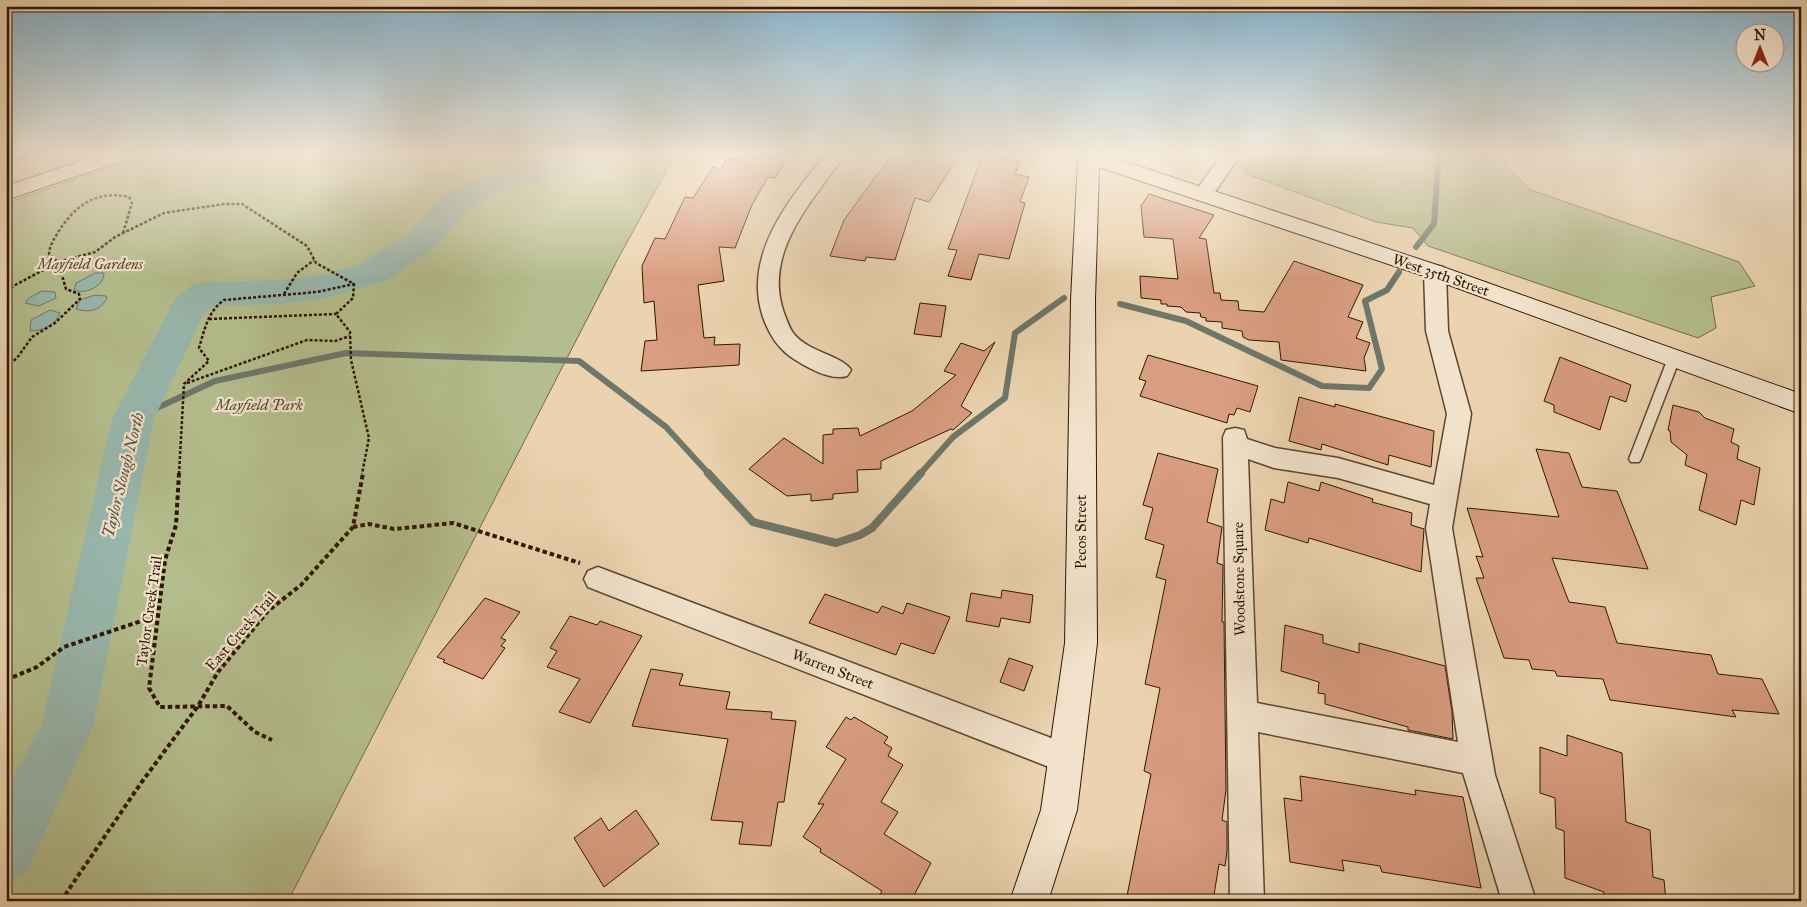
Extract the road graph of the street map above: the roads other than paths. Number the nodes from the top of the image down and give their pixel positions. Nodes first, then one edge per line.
1 (805, 195) edge
2 (1083, 195) edge
3 (1204, 195) edge
4 (1435, 272) junction
5 (1674, 358) junction
6 (839, 370) dead end
7 (1801, 404) edge
8 (1636, 459) dead end
9 (1444, 498) junction
10 (598, 579) road end
11 (1242, 714) junction
12 (1067, 759) junction
13 (1477, 761) junction
14 (1029, 901) edge
15 (1247, 901) edge
16 (1519, 901) edge

1 - 6 street
2 - 12 street, Pecos Street
3 - 4 street, West 35th Street
4 - 5 street, West 35th Street
4 - 9 street
5 - 7 street, West 35th Street
5 - 8 lane
9 - 11 street, Woodstone Square
9 - 13 street
10 - 12 street, Warren Street
11 - 13 street
11 - 15 street, Woodstone Square
12 - 14 street, Pecos Street
13 - 16 street

